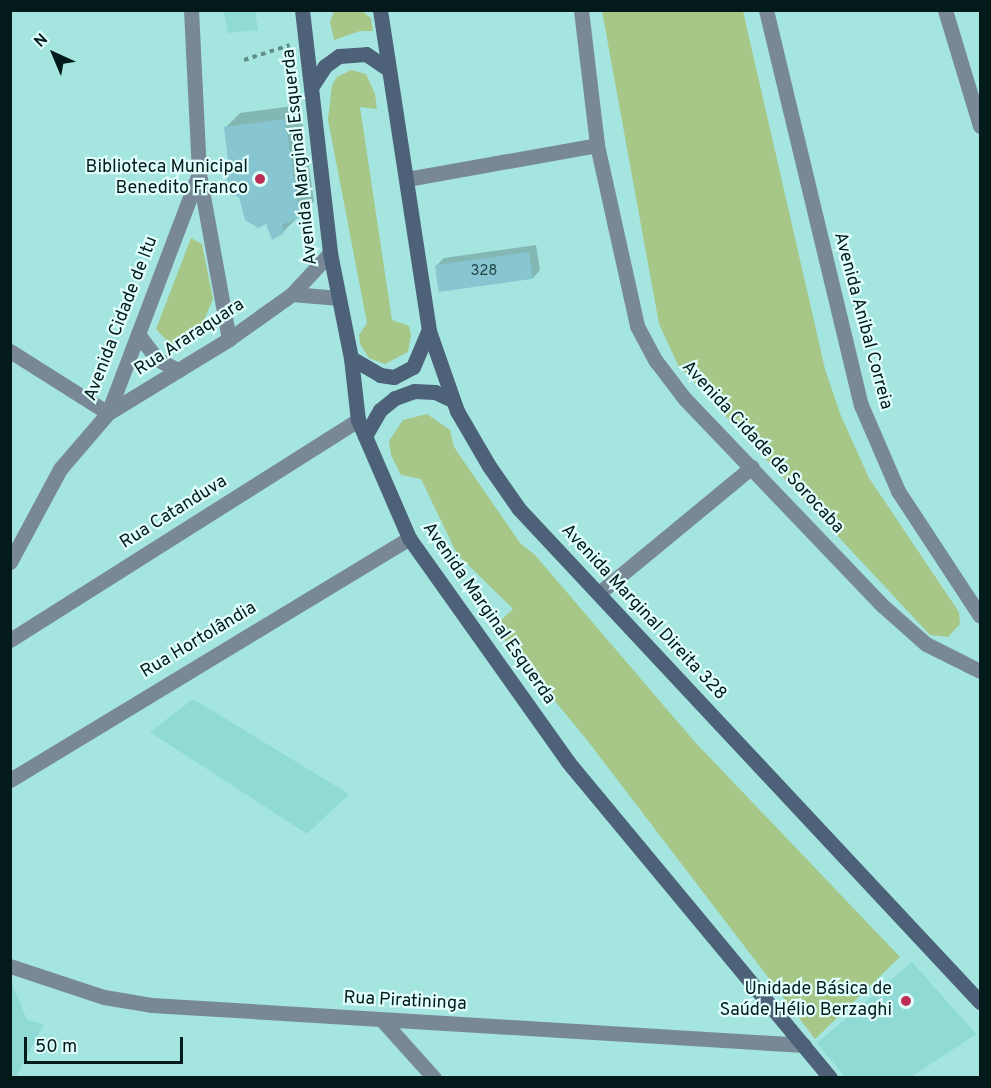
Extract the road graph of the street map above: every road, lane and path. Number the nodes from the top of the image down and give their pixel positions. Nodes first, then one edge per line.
1 (191, 10) edge
2 (302, 10) edge
3 (380, 10) edge
4 (581, 10) edge
5 (766, 10) edge
6 (945, 10) edge
7 (308, 39) junction
8 (244, 60) dead end
9 (387, 68) junction
10 (312, 86) junction
11 (981, 126) edge
12 (597, 145) junction
13 (199, 173) junction
14 (407, 179) junction
15 (330, 253) junction
16 (292, 294) junction
17 (339, 298) junction
18 (429, 331) junction
19 (138, 334) junction
20 (229, 339) junction
21 (10, 351) edge
22 (351, 358) junction
23 (178, 370) junction
24 (452, 400) junction
25 (108, 413) junction
26 (358, 420) junction
27 (365, 436) junction
28 (752, 467) junction
29 (409, 538) junction
30 (10, 562) edge
31 (599, 594) junction
32 (981, 616) edge
33 (10, 640) edge
34 (981, 671) edge
35 (10, 780) edge
36 (10, 966) edge
37 (981, 1002) edge
38 (382, 1020) junction
39 (804, 1045) junction
40 (434, 1077) edge
41 (830, 1077) edge

1 - 13 street, Avenida Cidade de Itu
2 - 7 main road, Avenida Marginal Esquerda
3 - 9 main road, Avenida Marginal Direita 328
4 - 12 street, Avenida Cidade de Sorocaba
5 - 32 street, Avenida Anibal Correia
6 - 11 street
7 - 8 path
7 - 10 main road, Avenida Marginal Esquerda
9 - 10 main road
9 - 14 main road, Avenida Marginal Direita 328
10 - 15 main road, Avenida Marginal Esquerda
12 - 14 street
12 - 28 street, Avenida Cidade de Sorocaba
13 - 19 street, Avenida Cidade de Itu
13 - 20 street, Avenida Cidade de Itu
14 - 18 main road, Avenida Marginal Direita 328
15 - 16 street, Rua Araraquara
15 - 17 main road, Avenida Marginal Esquerda
16 - 17 street
16 - 20 street, Rua Araraquara
17 - 22 main road, Avenida Marginal Esquerda
18 - 22 main road
18 - 24 main road, Avenida Marginal Direita 328
19 - 23 street
19 - 25 street, Avenida Cidade de Itu
20 - 23 street, Rua Araraquara
21 - 25 street
22 - 26 main road, Avenida Marginal Esquerda
23 - 25 street, Rua Araraquara
24 - 27 main road
24 - 31 main road, Avenida Marginal Direita 328
25 - 30 street, Avenida Cidade de Itu
26 - 27 main road, Avenida Marginal Esquerda
26 - 33 street, Rua Catanduva
27 - 29 main road, Avenida Marginal Esquerda
28 - 31 street
28 - 34 street, Avenida Cidade de Sorocaba
29 - 35 street, Rua Hortolândia
29 - 39 main road, Avenida Marginal Esquerda
31 - 37 main road, Avenida Marginal Direita 328
36 - 38 street, Rua Piratininga
38 - 39 street, Rua Piratininga
38 - 40 street
39 - 41 main road, Avenida Marginal Esquerda

